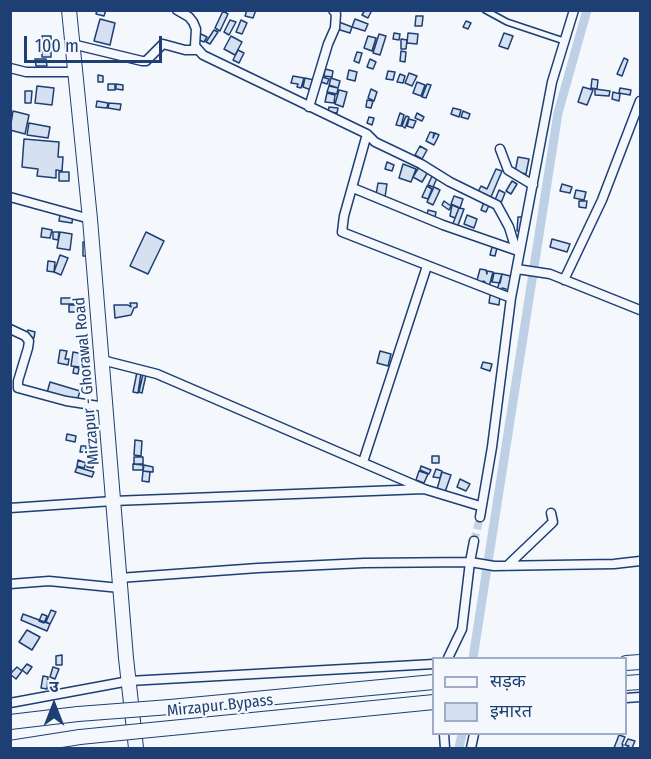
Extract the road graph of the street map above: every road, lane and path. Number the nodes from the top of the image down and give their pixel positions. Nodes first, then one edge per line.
1 (69, 10) edge
2 (333, 10) edge
3 (485, 10) edge
4 (573, 10) edge
5 (182, 12) edge
6 (564, 41) junction
7 (72, 44) junction
8 (198, 50) junction
9 (10, 68) edge
10 (74, 72) junction
11 (640, 101) edge
12 (309, 107) junction
13 (367, 134) junction
14 (500, 149) dead end
15 (533, 185) junction
16 (353, 188) junction
17 (10, 197) edge
18 (90, 219) junction
19 (518, 252) junction
20 (427, 266) junction
21 (517, 269) junction
22 (564, 280) junction
23 (511, 298) junction
24 (640, 310) edge
25 (10, 329) edge
26 (102, 360) junction
27 (105, 407) junction
28 (363, 462) junction
29 (424, 489) junction
30 (113, 501) junction
31 (480, 506) junction
32 (10, 508) edge
33 (551, 513) dead end
34 (480, 517) tunnel mouth
35 (474, 541) tunnel mouth
36 (640, 561) edge
37 (470, 562) junction
38 (507, 566) junction
39 (120, 583) junction
40 (10, 584) edge
41 (448, 657) edge
42 (432, 664) edge
43 (129, 681) junction
44 (432, 682) edge
45 (432, 702) edge
46 (10, 703) edge
47 (10, 722) edge
48 (10, 748) edge
49 (136, 748) edge

1 - 7 main road, Mirzapur - Ghorawal Road
2 - 12 street
3 - 6 lane
4 - 6 street
5 - 8 street
6 - 15 street
7 - 8 street
7 - 10 main road, Mirzapur - Ghorawal Road
8 - 12 street
9 - 10 street
10 - 18 main road, Mirzapur - Ghorawal Road
11 - 22 street
12 - 13 street
13 - 16 street
13 - 19 street
14 - 15 street
15 - 19 street
16 - 19 street
16 - 20 street
17 - 18 street
18 - 26 main road, Mirzapur - Ghorawal Road
19 - 21 street
20 - 23 street
20 - 28 street
21 - 22 street
21 - 23 street
22 - 24 street
23 - 31 street
25 - 27 street
26 - 27 main road, Mirzapur - Ghorawal Road
26 - 28 street
27 - 30 main road, Mirzapur - Ghorawal Road
28 - 29 street
29 - 30 street
29 - 31 street
30 - 32 street
30 - 39 main road, Mirzapur - Ghorawal Road
31 - 34 street
33 - 38 street
35 - 37 street
36 - 38 street
37 - 38 street
37 - 39 street
37 - 41 street
39 - 40 street
39 - 43 main road, Mirzapur - Ghorawal Road
42 - 43 street
43 - 46 street
43 - 49 main road, Mirzapur - Ghorawal Road
44 - 47 main road, Mirzapur Bypass, bridge
45 - 48 main road, Mirzapur Bypass, bridge

